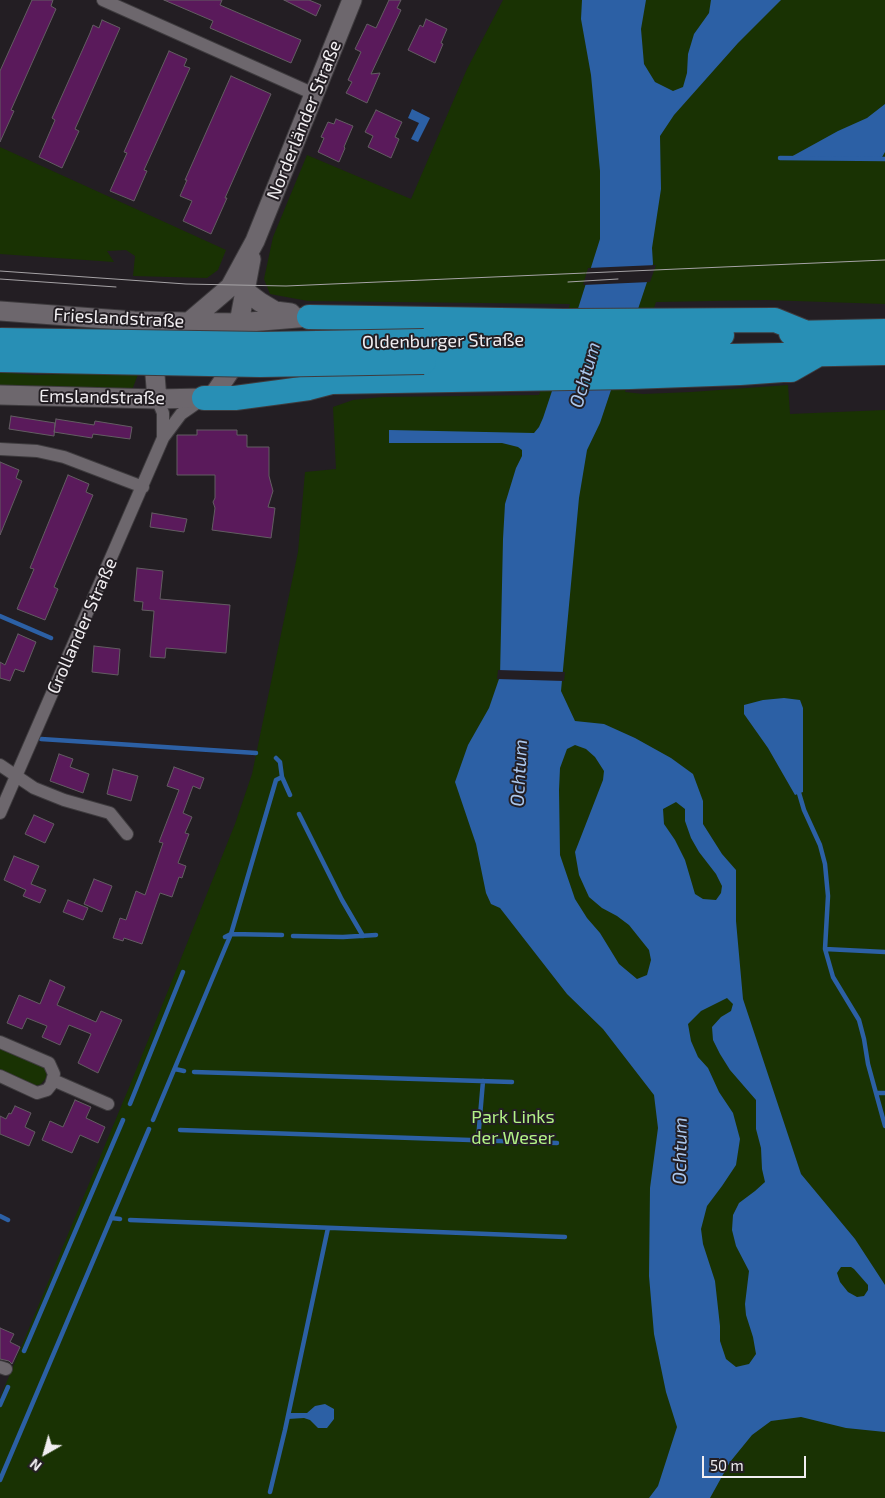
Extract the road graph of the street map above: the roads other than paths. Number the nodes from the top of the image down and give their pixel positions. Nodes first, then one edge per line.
1 (103, 0) edge
2 (352, 0) edge
3 (314, 94) junction
4 (255, 241) junction
5 (245, 291) junction
6 (0, 311) edge
7 (309, 317) junction
8 (190, 321) junction
9 (238, 323) junction
10 (885, 331) edge
11 (0, 340) edge
12 (640, 348) junction
13 (554, 349) junction
14 (424, 352) junction
15 (885, 352) edge
16 (0, 360) edge
17 (0, 395) edge
18 (204, 398) junction
19 (157, 399) junction
20 (163, 438) junction
21 (0, 448) edge
22 (143, 487) junction
23 (0, 764) edge
24 (17, 775) junction
25 (0, 813) edge
26 (127, 834) dead end
27 (0, 1042) edge
28 (0, 1076) edge
29 (53, 1080) junction
30 (108, 1104) dead end

1 - 3 street
2 - 3 street, Norderländer Straße
3 - 4 street, Norderländer Straße
4 - 5 street, Norderländer Straße
4 - 8 street, Norderländer Straße
5 - 7 street
5 - 9 street, Norderländer Straße
6 - 8 street, Frieslandstraße
7 - 9 street, Frieslandstraße
7 - 13 highway
8 - 9 street, Frieslandstraße
8 - 19 street, Grollander Straße
9 - 18 street, Grollander Straße
10 - 12 highway, Oldenburger Straße
11 - 14 highway, Oldenburger Straße, bridge
12 - 13 highway, Oldenburger Straße
12 - 13 highway
12 - 15 highway, Oldenburger Straße
13 - 14 highway, Oldenburger Straße
13 - 18 highway
14 - 16 highway, Oldenburger Straße, bridge
17 - 19 street, Emslandstraße
18 - 19 street, Emslandstraße
18 - 20 street, Grollander Straße
19 - 20 street, Grollander Straße
20 - 22 street, Grollander Straße
21 - 22 street
22 - 24 street, Grollander Straße
23 - 24 street
24 - 25 street, Grollander Straße
24 - 26 street
27 - 29 street
28 - 29 street
29 - 30 street

